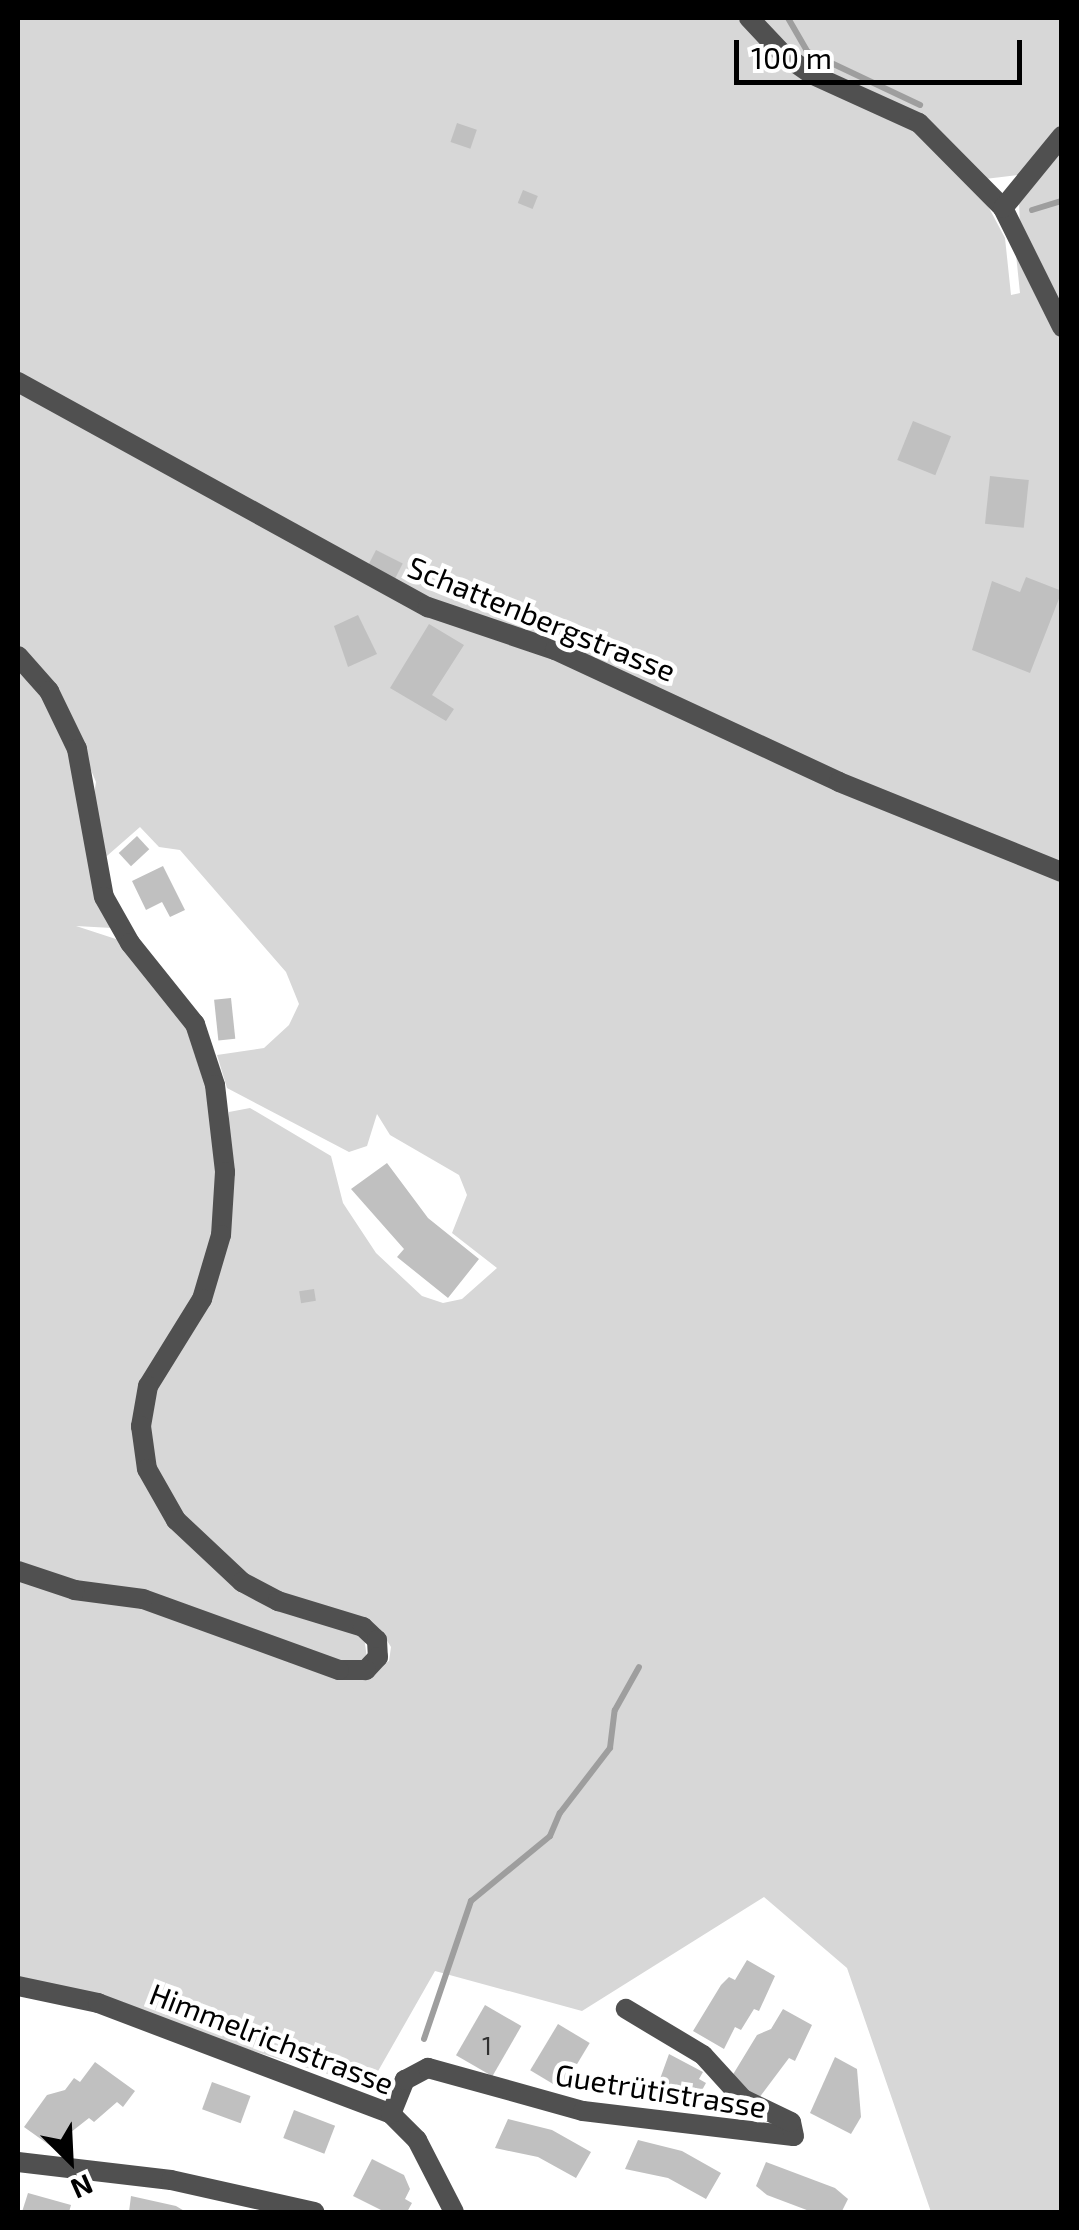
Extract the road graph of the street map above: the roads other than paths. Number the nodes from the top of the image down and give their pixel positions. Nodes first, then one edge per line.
1 (748, 18) edge
2 (1062, 136) edge
3 (1003, 208) junction
4 (1062, 327) edge
5 (18, 382) edge
6 (18, 656) edge
7 (1062, 872) edge
8 (18, 1570) edge
9 (18, 1986) edge
10 (626, 2009) dead end
11 (391, 2114) junction
12 (18, 2162) edge
13 (314, 2212) edge
14 (454, 2212) edge

1 - 3 street
2 - 3 street
3 - 4 street
5 - 7 street, Schattenbergstrasse
6 - 8 street
9 - 11 street, Himmelrichstrasse
10 - 11 street, Guetrütistrasse
11 - 14 street, Himmelrichstrasse
12 - 13 street

